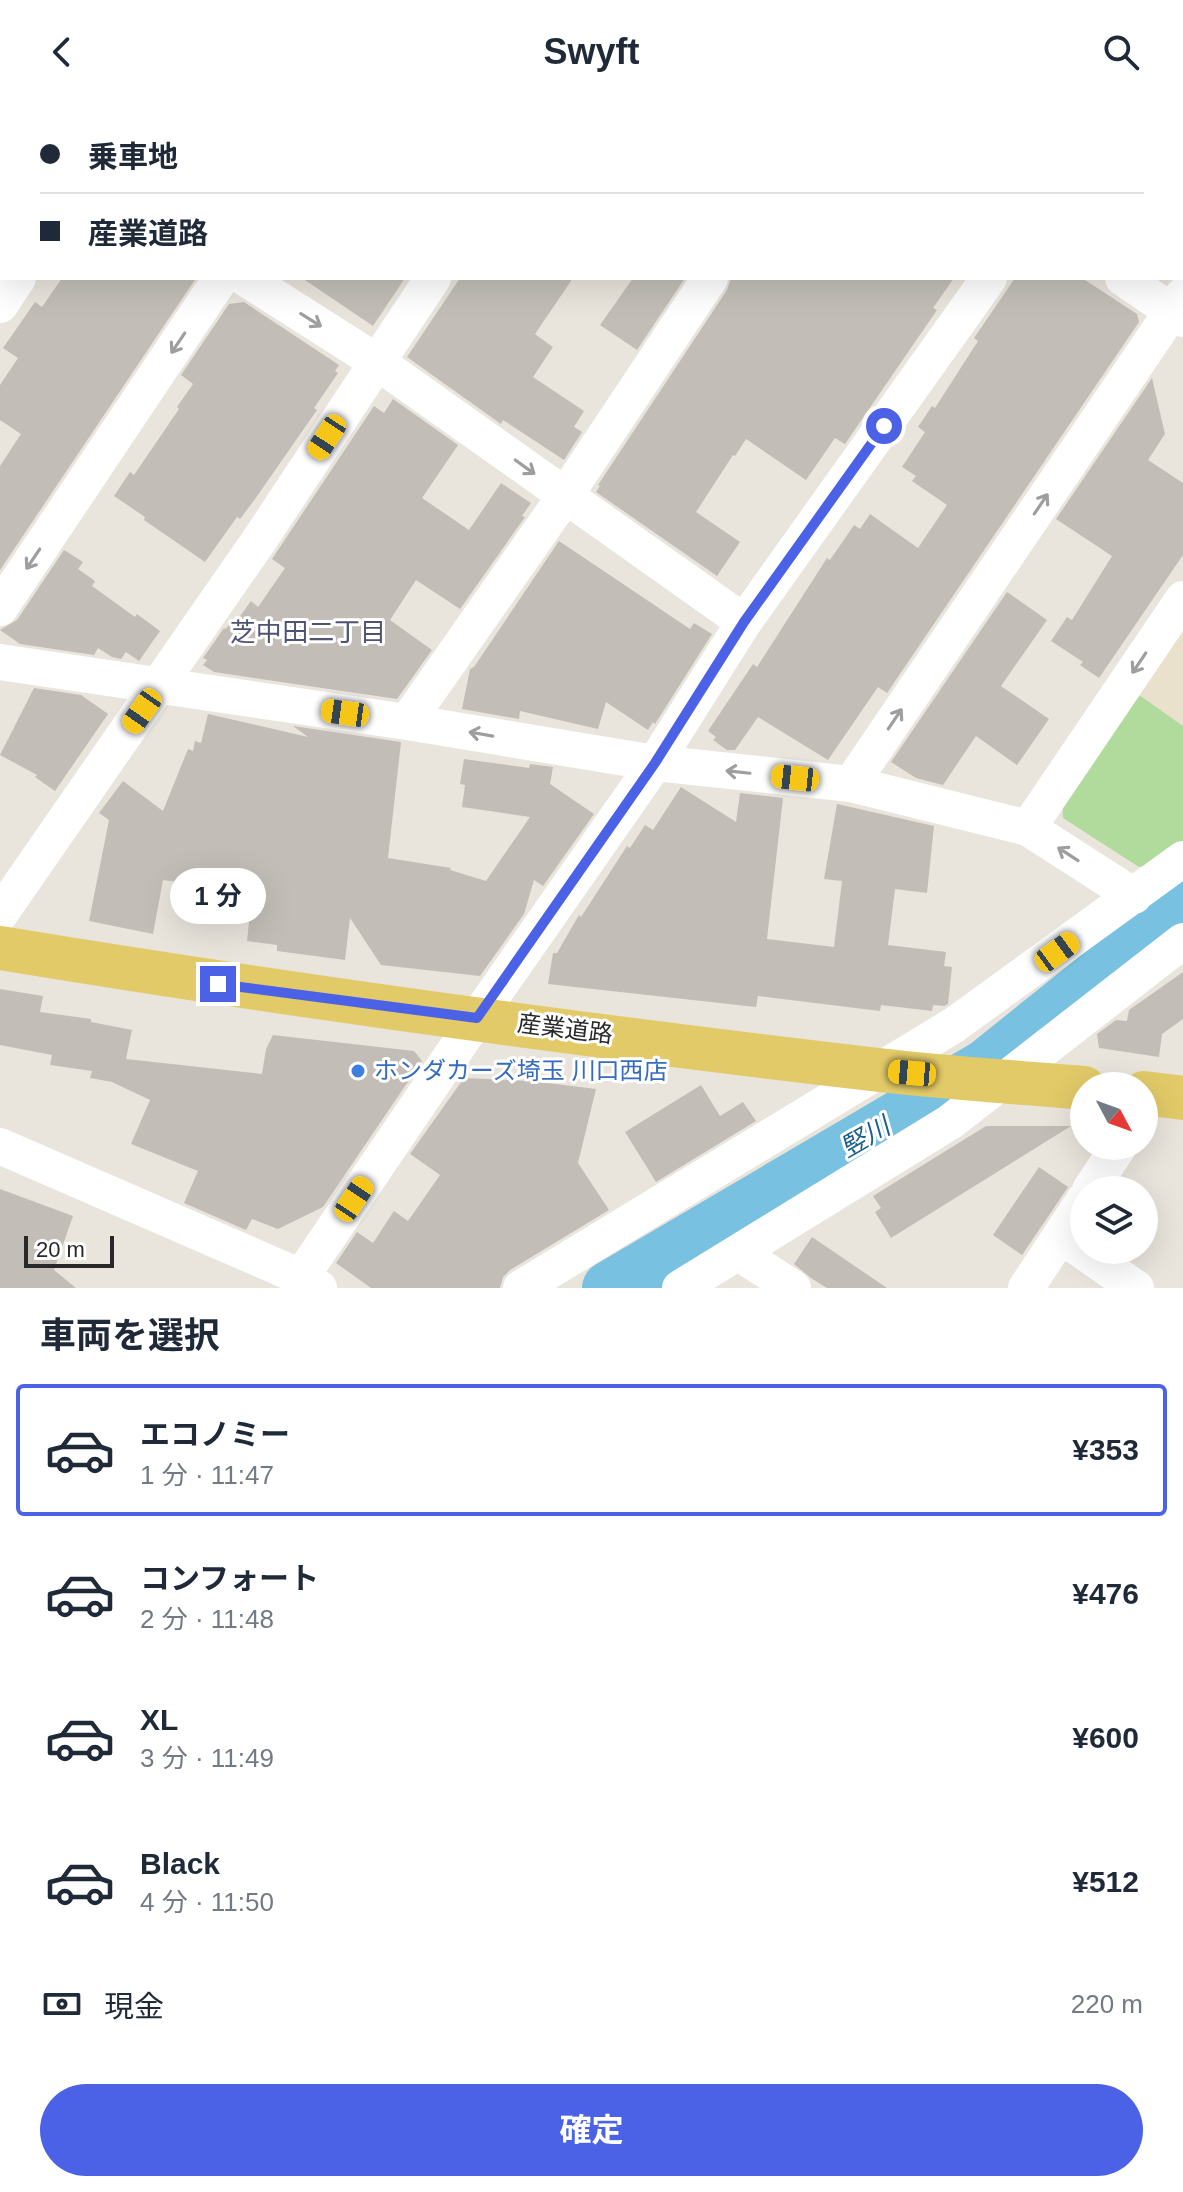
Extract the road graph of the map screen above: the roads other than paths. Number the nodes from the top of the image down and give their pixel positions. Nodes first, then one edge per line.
1 (17, 280) edge
2 (220, 280) edge
3 (248, 280) edge
4 (432, 280) edge
5 (709, 280) edge
6 (988, 280) edge
7 (1127, 280) edge
8 (0, 305) edge
9 (1179, 309) edge
10 (377, 362) junction
11 (565, 496) junction
12 (1183, 599) edge
13 (0, 608) edge
14 (744, 622) junction
15 (0, 662) edge
16 (160, 685) junction
17 (407, 722) junction
18 (655, 763) junction
19 (851, 784) junction
20 (1028, 828) junction
21 (1183, 859) edge
22 (1134, 896) junction
23 (0, 914) edge
24 (1183, 941) edge
25 (0, 948) edge
26 (477, 1018) junction
27 (882, 1070) junction
28 (1003, 1080) junction
29 (1070, 1087) edge
30 (0, 1146) edge
31 (1070, 1222) edge
32 (1061, 1236) junction
33 (739, 1253) junction
34 (310, 1282) edge
35 (521, 1288) edge
36 (680, 1288) edge
37 (793, 1288) edge
38 (1026, 1288) edge
39 (1136, 1288) edge

1 - 8 street
2 -> 13 street
3 -> 10 street
4 - 10 street
5 - 11 street
6 - 14 street
7 - 9 street
19 -> 9 street
10 -> 11 street
10 - 16 street
11 - 14 street
11 - 17 street
12 -> 20 street
14 - 18 street
15 - 16 street
16 - 17 street
16 - 23 street
18 -> 17 street
19 -> 18 street
18 - 26 street
19 - 20 street
22 -> 20 street
21 - 22 street
22 - 27 street
24 - 28 street
25 - 26 main road, 産業道路
26 - 27 main road, 産業道路
26 - 34 street
27 - 28 main road, 産業道路
27 - 35 street
28 - 29 main road, 産業道路
28 - 33 street
30 - 34 street
31 - 32 street
32 - 38 street
32 - 39 street
33 - 36 street
33 - 37 street

